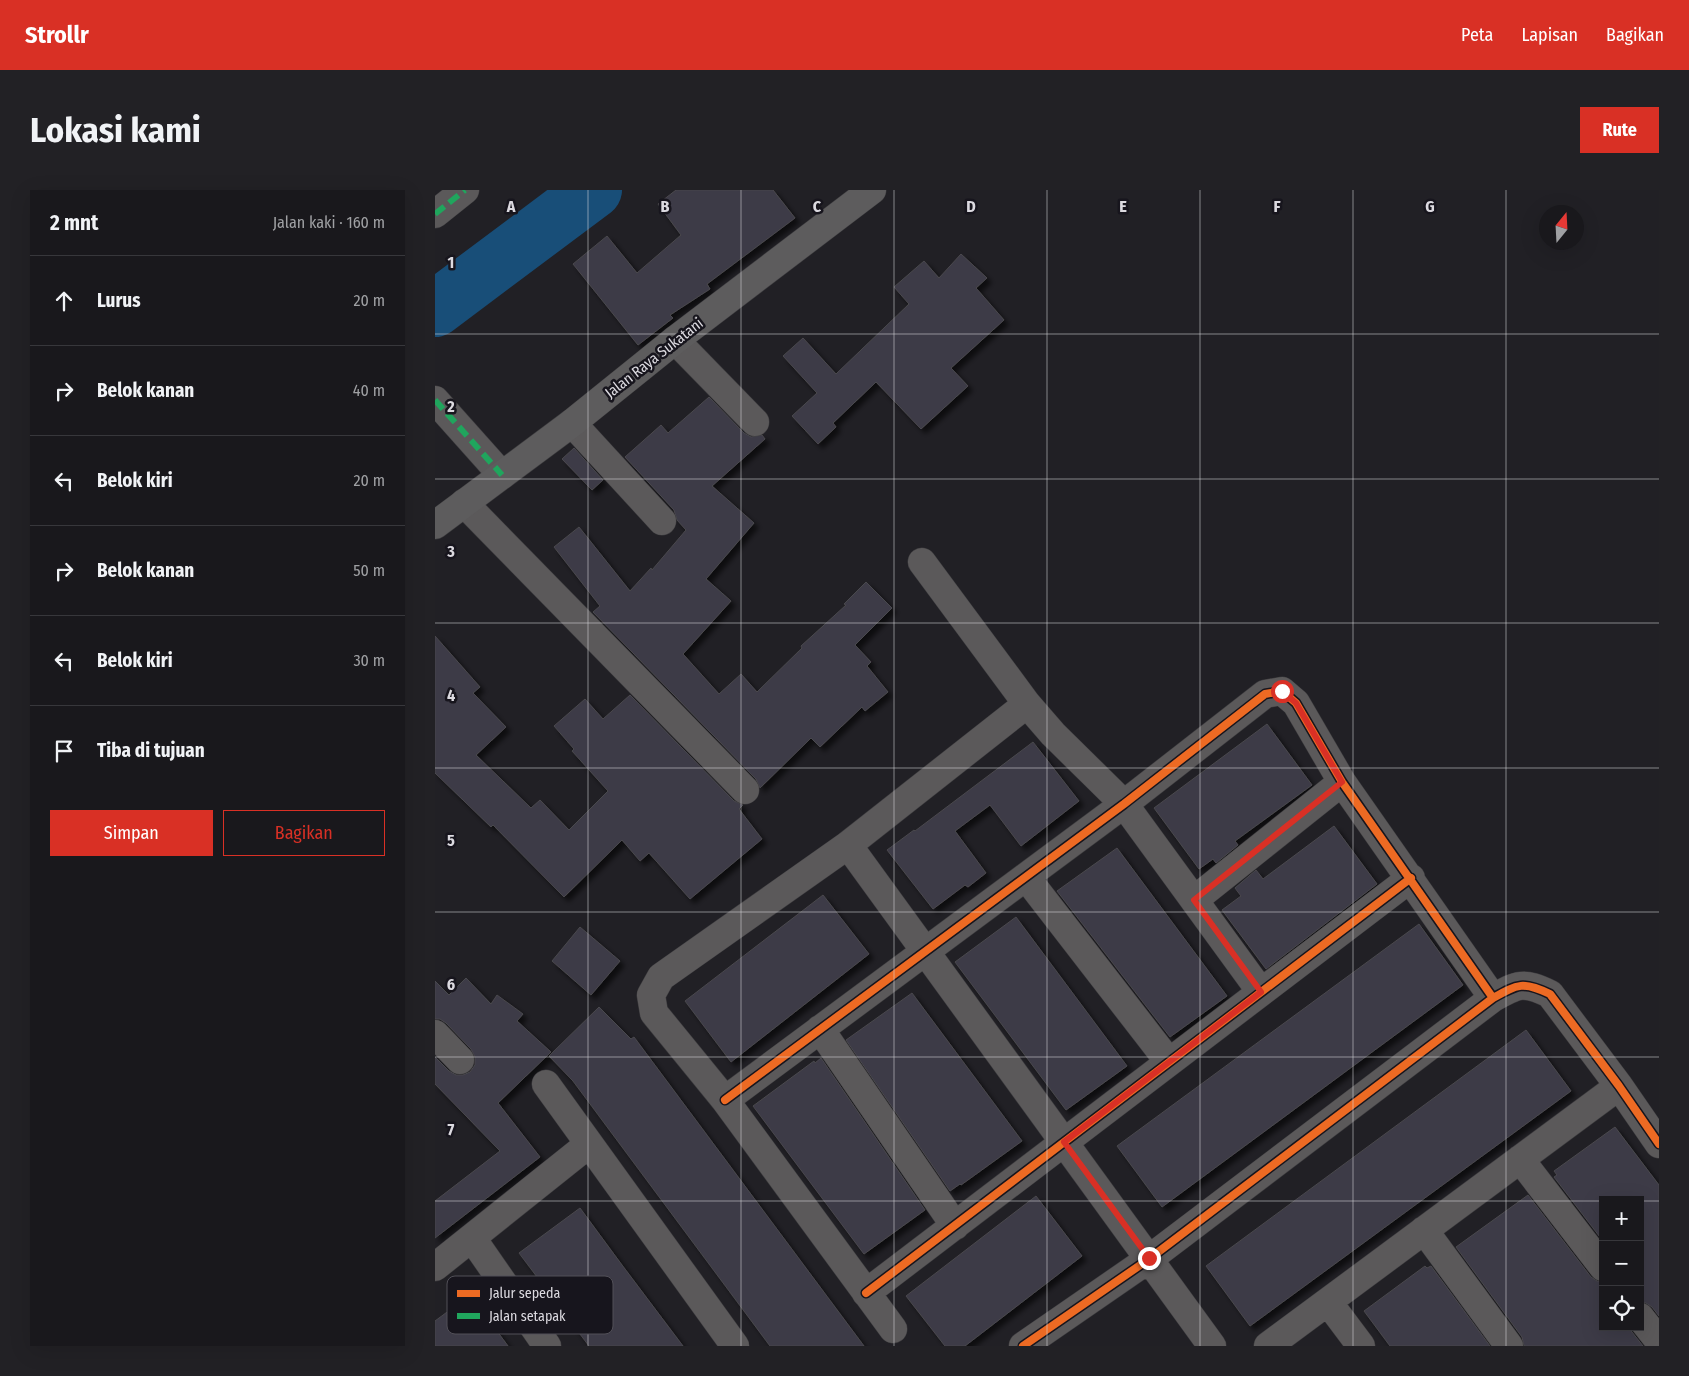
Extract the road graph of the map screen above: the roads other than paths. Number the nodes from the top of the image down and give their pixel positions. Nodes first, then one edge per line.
1 (465, 190) edge
2 (872, 190) edge
3 (435, 214) edge
4 (675, 340) junction
5 (435, 400) edge
6 (755, 422) dead end
7 (572, 424) junction
8 (502, 475) junction
9 (464, 503) junction
10 (662, 521) dead end
11 (435, 525) edge
12 (922, 562) dead end
13 (1027, 704) junction
14 (1342, 782) junction
15 (745, 790) dead end
16 (1124, 804) junction
17 (848, 845) junction
18 (1025, 877) junction
19 (1411, 878) junction
20 (1194, 900) junction
21 (926, 951) junction
22 (1261, 992) junction
23 (1493, 998) junction
24 (820, 1029) junction
25 (435, 1034) edge
26 (461, 1060) dead end
27 (1169, 1062) junction
28 (546, 1084) dead end
29 (1619, 1086) junction
30 (725, 1100) junction
31 (1064, 1142) junction
32 (589, 1144) junction
33 (1659, 1144) edge
34 (1520, 1159) junction
35 (955, 1226) junction
36 (1424, 1230) junction
37 (472, 1238) junction
38 (1149, 1258) junction
39 (1599, 1263) edge
40 (435, 1268) edge
41 (498, 1276) edge
42 (867, 1293) junction
43 (1328, 1302) junction
44 (1644, 1322) edge
45 (893, 1329) dead end
46 (539, 1334) edge
47 (1659, 1341) edge
48 (547, 1346) edge
49 (735, 1346) edge
50 (1023, 1346) edge
51 (1212, 1346) edge
52 (1268, 1346) edge
53 (1361, 1346) edge
54 (1509, 1346) edge

1 - 3 street
2 - 4 main road, Jalan Raya Sukatani
4 - 6 street
4 - 7 main road, Jalan Raya Sukatani
5 - 8 street
7 - 8 main road, Jalan Raya Sukatani
7 - 10 street
8 - 9 main road, Jalan Raya Sukatani
9 - 11 main road, Jalan Raya Sukatani
9 - 15 street
12 - 13 street
13 - 16 street
13 - 17 street
14 - 16 street
14 - 19 street
14 - 20 street
16 - 18 street
16 - 20 street
17 - 21 street
17 - 30 street
18 - 21 street
18 - 27 street
19 - 22 street
19 - 23 street
20 - 22 street
21 - 24 street
21 - 31 street
22 - 27 street
23 - 29 street
23 - 38 street
24 - 30 street
24 - 35 street
25 - 26 street
27 - 31 street
28 - 32 street
29 - 33 street
29 - 34 street
30 - 42 street
31 - 35 street
31 - 38 street
32 - 37 street
32 - 49 street
34 - 36 street
34 - 39 street
35 - 42 street
36 - 43 street
36 - 54 street
37 - 40 street
37 - 41 street
38 - 50 street
38 - 51 street
42 - 45 street
43 - 52 street
43 - 53 street
44 - 47 street
46 - 48 street

